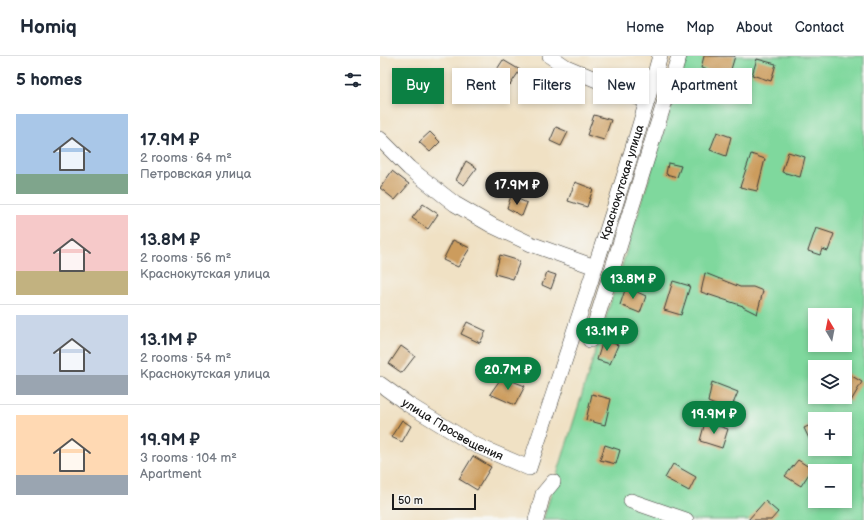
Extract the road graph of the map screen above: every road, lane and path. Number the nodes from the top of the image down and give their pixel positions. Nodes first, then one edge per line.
1 (550, 56) edge
2 (660, 56) edge
3 (679, 56) edge
4 (593, 78) edge
5 (649, 96) edge
6 (647, 104) edge
7 (380, 139) edge
8 (595, 267) junction
9 (590, 340) dead end
10 (380, 384) edge
11 (529, 468) joint
12 (553, 482) dead end
13 (631, 501) dead end
14 (536, 520) edge
15 (686, 520) edge

1 - 4 street
2 - 5 street, Краснокутская улица
3 - 9 street, Краснокутская улица
6 - 8 street, Краснокутская улица
7 - 8 street
8 - 11 street, Краснокутская улица
10 - 11 street, улица Просвещения
12 - 14 street
13 - 15 street

